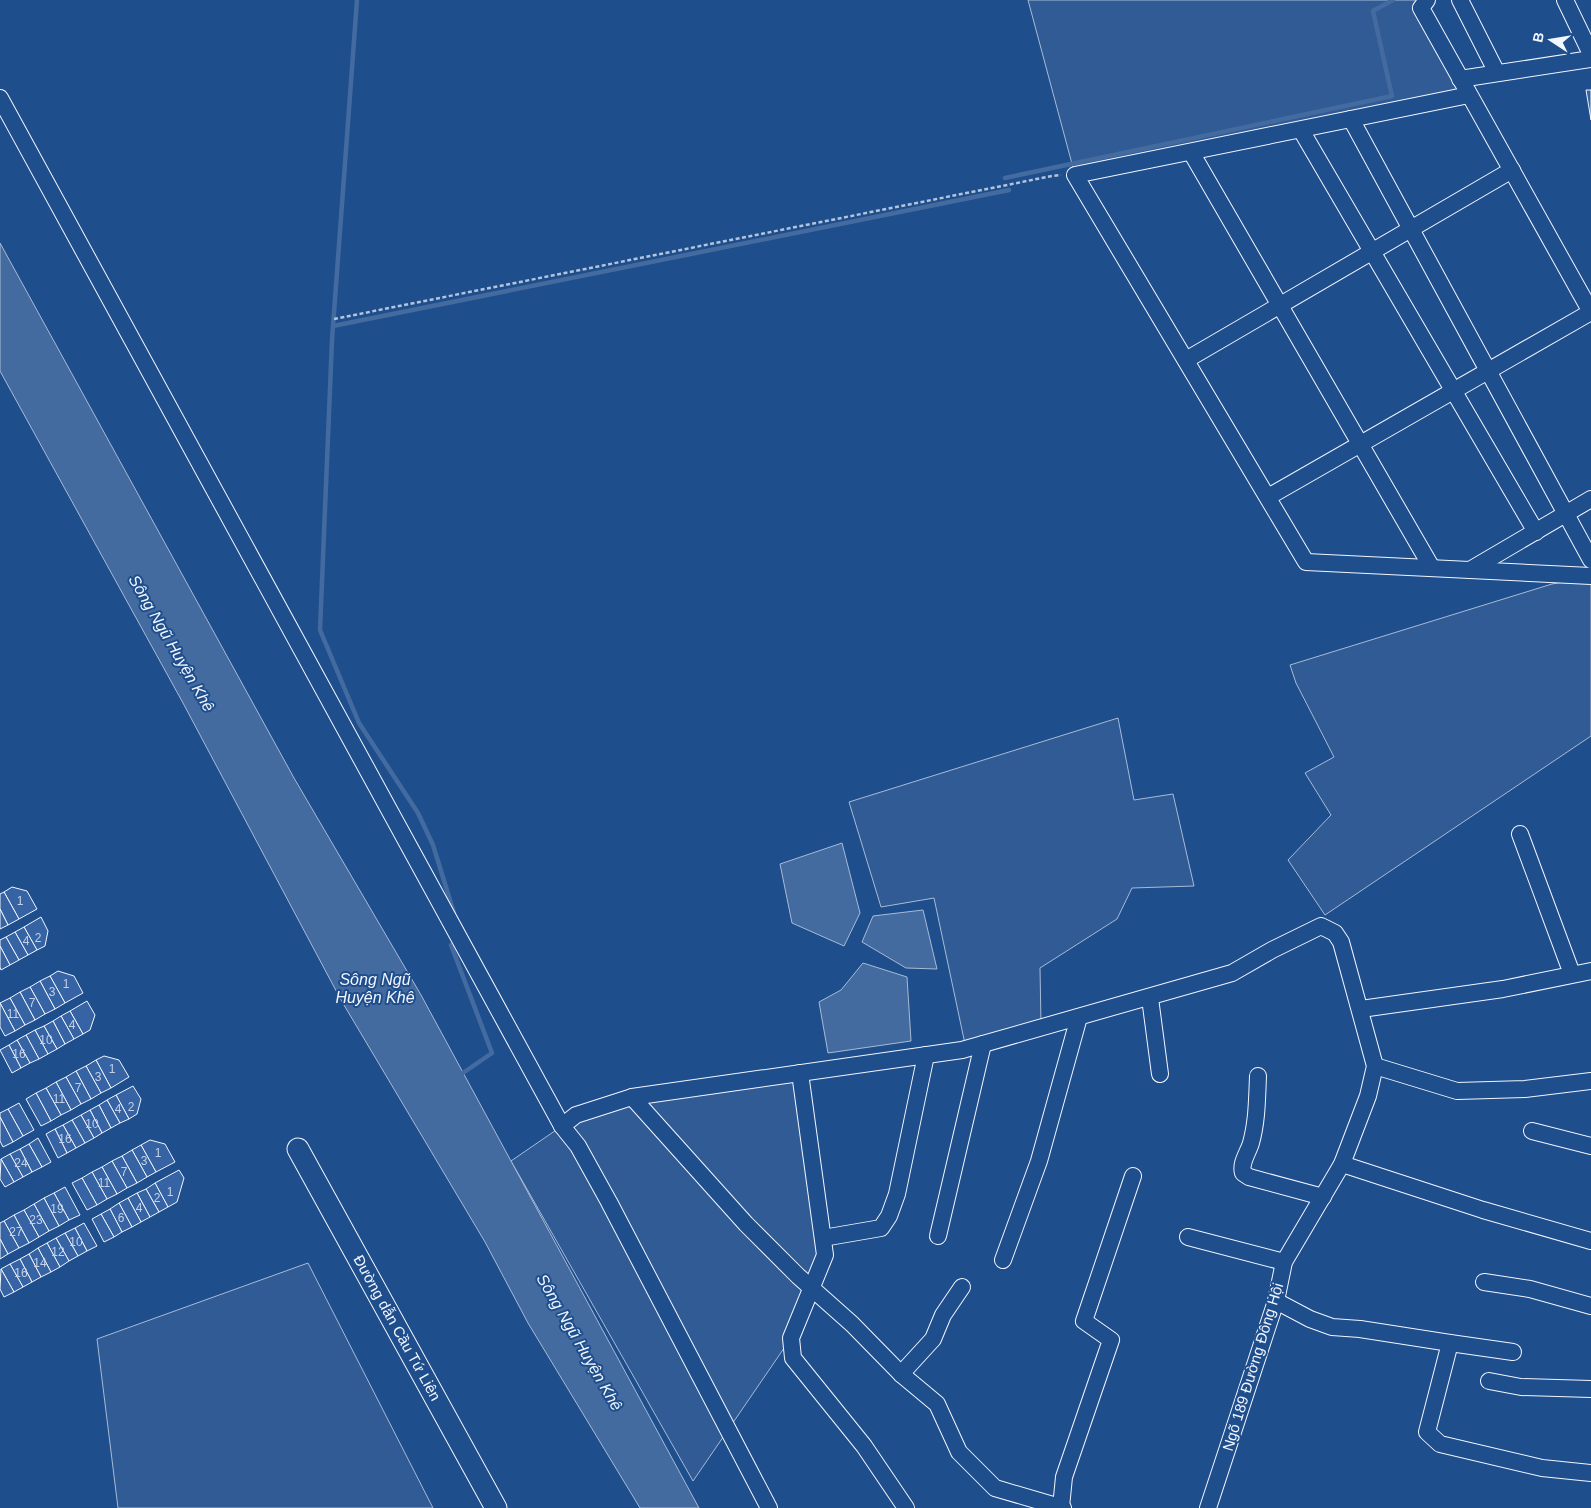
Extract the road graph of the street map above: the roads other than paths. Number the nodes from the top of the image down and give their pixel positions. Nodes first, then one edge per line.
1 (1426, 0) edge
2 (1460, 0) edge
3 (1565, 0) edge
4 (1591, 54) edge
5 (1591, 59) edge
6 (1497, 73) junction
7 (1460, 79) junction
8 (1469, 95) junction
9 (0, 98) edge
10 (1351, 119) junction
11 (1301, 130) junction
12 (1190, 152) junction
13 (1512, 170) junction
14 (1411, 229) junction
15 (1372, 252) junction
16 (1280, 305) junction
17 (1591, 312) edge
18 (1186, 360) junction
19 (1488, 371) junction
20 (1454, 390) junction
21 (1360, 444) junction
22 (1268, 497) junction
23 (1591, 500) edge
24 (1566, 514) junction
25 (1536, 532) junction
26 (1591, 560) edge
27 (1432, 568) junction
28 (1470, 570) junction
29 (1591, 576) edge
30 (1520, 834) dead end
31 (1591, 971) edge
32 (1572, 974) junction
33 (1150, 998) junction
34 (1361, 1009) junction
35 (1079, 1017) junction
36 (984, 1044) junction
37 (926, 1055) junction
38 (1375, 1066) junction
39 (800, 1073) junction
40 (1160, 1074) dead end
41 (1258, 1076) dead end
42 (1591, 1081) edge
43 (632, 1097) junction
44 (562, 1126) junction
45 (1532, 1131) dead end
46 (1591, 1146) edge
47 (298, 1149) dead end
48 (1342, 1164) junction
49 (1133, 1176) dead end
50 (1323, 1197) junction
51 (938, 1236) dead end
52 (1188, 1237) dead end
53 (823, 1238) junction
54 (1591, 1241) edge
55 (1002, 1260) dead end
56 (1284, 1262) junction
57 (1484, 1282) dead end
58 (962, 1287) dead end
59 (812, 1288) junction
60 (1276, 1301) junction
61 (1591, 1306) edge
62 (1450, 1344) junction
63 (1513, 1352) dead end
64 (901, 1374) junction
65 (1489, 1381) dead end
66 (1591, 1389) edge
67 (1591, 1473) edge
68 (496, 1508) edge
69 (769, 1508) edge
70 (906, 1508) edge
71 (1062, 1508) edge
72 (1208, 1508) edge

1 - 7 street
2 - 6 street
3 - 4 street
5 - 6 street
6 - 7 street
7 - 8 street
8 - 10 street
8 - 13 street
9 - 44 street
10 - 11 street
10 - 14 street
11 - 12 street
11 - 15 street
12 - 16 street
12 - 18 street
13 - 14 street
13 - 17 street
14 - 15 street
14 - 19 street
15 - 16 street
15 - 20 street
16 - 18 street
16 - 21 street
17 - 19 street
18 - 22 street
19 - 20 street
19 - 24 street
20 - 21 street
20 - 25 street
21 - 22 street
21 - 27 street
22 - 27 street
23 - 24 street
24 - 25 street
24 - 26 street
25 - 28 street
27 - 28 street
28 - 29 street
30 - 32 street
31 - 32 street
32 - 34 street
33 - 34 street, Ngõ 189 Đường Đông Hội
33 - 35 street, Ngõ 189 Đường Đông Hội
33 - 40 street
34 - 38 street, Ngõ 189 Đường Đông Hội
35 - 36 street, Ngõ 189 Đường Đông Hội
35 - 55 street
36 - 37 street, Ngõ 189 Đường Đông Hội
36 - 51 street
37 - 39 street, Ngõ 189 Đường Đông Hội
37 - 53 street
38 - 42 street
38 - 48 street, Ngõ 189 Đường Đông Hội
39 - 43 street, Ngõ 189 Đường Đông Hội
39 - 53 street
41 - 50 street
43 - 44 street, Ngõ 189 Đường Đông Hội
43 - 59 street
44 - 69 street
45 - 46 street
47 - 68 main road, Đường dẫn Cầu Tứ Liên
48 - 50 street, Ngõ 189 Đường Đông Hội
48 - 54 street
49 - 71 street
50 - 56 street, Ngõ 189 Đường Đông Hội
52 - 56 street
53 - 59 street
56 - 60 street, Ngõ 189 Đường Đông Hội
57 - 61 street
58 - 64 street
59 - 64 street
59 - 70 street
60 - 62 street
60 - 72 street, Ngõ 189 Đường Đông Hội
62 - 63 street
62 - 67 street
64 - 71 street
65 - 66 street

